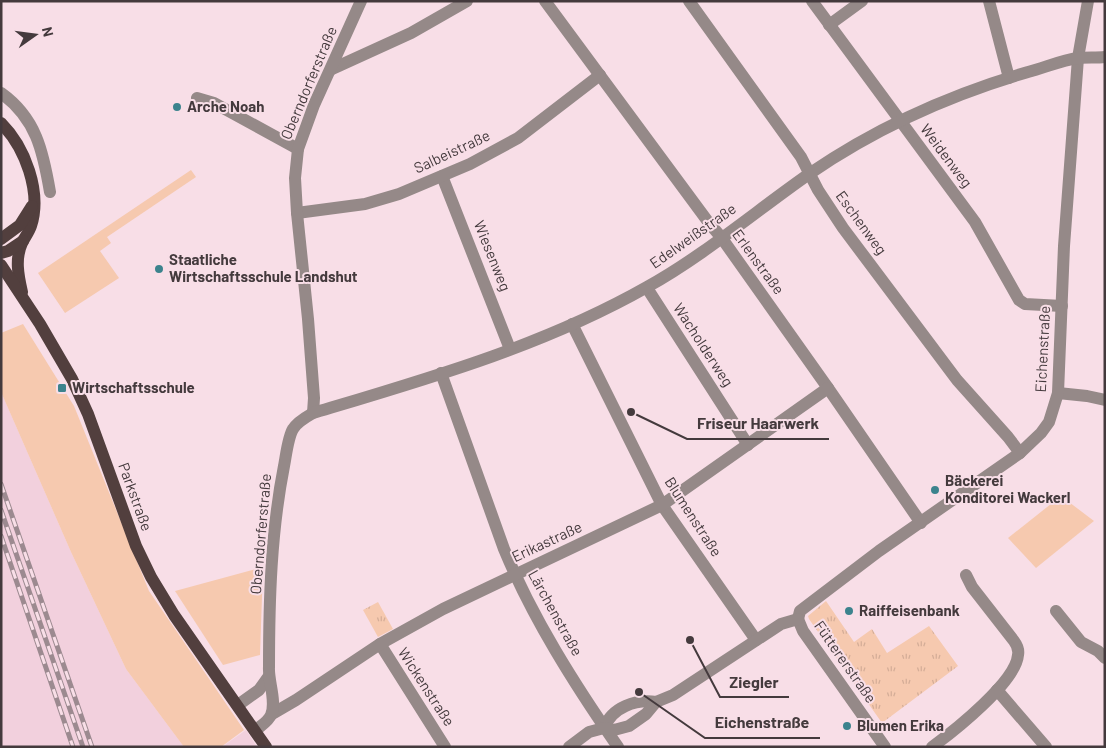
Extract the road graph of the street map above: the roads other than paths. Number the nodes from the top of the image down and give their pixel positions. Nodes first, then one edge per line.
1 (361, 1) edge
2 (467, 1) edge
3 (545, 1) edge
4 (688, 1) edge
5 (812, 1) edge
6 (862, 1) edge
7 (989, 1) edge
8 (1088, 1) edge
9 (829, 25) junction
10 (1105, 57) edge
11 (1078, 58) junction
12 (332, 69) junction
13 (600, 75) junction
14 (1009, 78) junction
15 (1, 92) edge
16 (197, 98) dead end
17 (899, 120) junction
18 (1, 123) edge
19 (298, 149) junction
20 (809, 174) junction
21 (442, 176) junction
22 (50, 192) dead end
23 (33, 204) junction
24 (297, 213) junction
25 (721, 237) junction
26 (1, 238) edge
27 (23, 242) junction
28 (1, 252) edge
29 (1, 265) edge
30 (647, 288) junction
31 (24, 301) junction
32 (1062, 306) junction
33 (572, 324) junction
34 (510, 349) junction
35 (441, 373) junction
36 (828, 388) junction
37 (1058, 393) junction
38 (1105, 400) edge
39 (313, 412) junction
40 (748, 446) junction
41 (1020, 454) junction
42 (662, 505) junction
43 (921, 523) junction
44 (515, 575) junction
45 (966, 575) dead end
46 (1056, 611) dead end
47 (798, 619) junction
48 (756, 640) junction
49 (380, 644) junction
50 (1105, 658) edge
51 (268, 676) junction
52 (997, 690) junction
53 (656, 702) junction
54 (238, 705) junction
55 (272, 714) junction
56 (604, 728) junction
57 (254, 731) junction
58 (266, 747) edge
59 (445, 747) edge
60 (568, 747) edge
61 (618, 747) edge
62 (885, 747) edge
63 (932, 747) edge
64 (1046, 747) edge

1 - 12 street, Oberndorferstraße
2 - 12 street
3 - 13 street, Erlenstraße
4 - 20 street, Eschenweg
5 - 9 street, Weidenweg
6 - 9 street
7 - 14 street
8 - 11 street, Eichenstraße
9 - 17 street, Weidenweg
10 - 11 street, Edelweißstraße
11 - 14 street, Edelweißstraße
11 - 32 street, Eichenstraße
12 - 19 street, Oberndorferstraße
13 - 21 street, Salbeistraße
13 - 25 street, Erlenstraße
14 - 17 street, Edelweißstraße
15 - 22 street
16 - 19 street
17 - 20 street, Edelweißstraße
17 - 32 street, Weidenweg
18 - 23 main road
19 - 24 street, Oberndorferstraße
20 - 25 street, Edelweißstraße
20 - 41 street, Eschenweg
21 - 24 street, Salbeistraße
21 - 34 street, Wiesenweg
23 - 26 main road
23 - 27 main road
24 - 39 street, Oberndorferstraße
25 - 30 street, Edelweißstraße
25 - 36 street, Erlenstraße
27 - 28 main road
27 - 31 main road
29 - 31 main road, Parkstraße
30 - 33 street, Edelweißstraße
30 - 40 street, Wacholderweg
31 - 54 main road, Parkstraße
32 - 37 street, Eichenstraße
33 - 34 street, Edelweißstraße
33 - 42 street, Blumenstraße
34 - 35 street, Edelweißstraße
35 - 39 street, Edelweißstraße
35 - 44 street, Lärchenstraße
36 - 40 street, Erikastraße
36 - 43 street, Erlenstraße
37 - 38 street
37 - 41 street, Eichenstraße
39 - 51 street, Oberndorferstraße
40 - 42 street, Erikastraße
41 - 43 street, Eichenstraße
42 - 44 street, Erikastraße
42 - 48 street, Blumenstraße
43 - 47 street, Eichenstraße
44 - 49 street, Erikastraße
44 - 56 street, Lärchenstraße
45 - 52 street
46 - 50 street
47 - 48 street, Eichenstraße
47 - 62 street, Füttererstraße
48 - 53 street, Eichenstraße
49 - 55 street, Erikastraße
49 - 59 street, Wickenstraße
51 - 54 street
51 - 55 street, Oberndorferstraße
52 - 63 street
52 - 64 street
53 - 56 street, Eichenstraße
53 - 56 street, Eichenstraße
54 - 57 main road, Parkstraße
55 - 57 street
56 - 60 street, Eichenstraße
56 - 61 street, Lärchenstraße
57 - 58 main road

